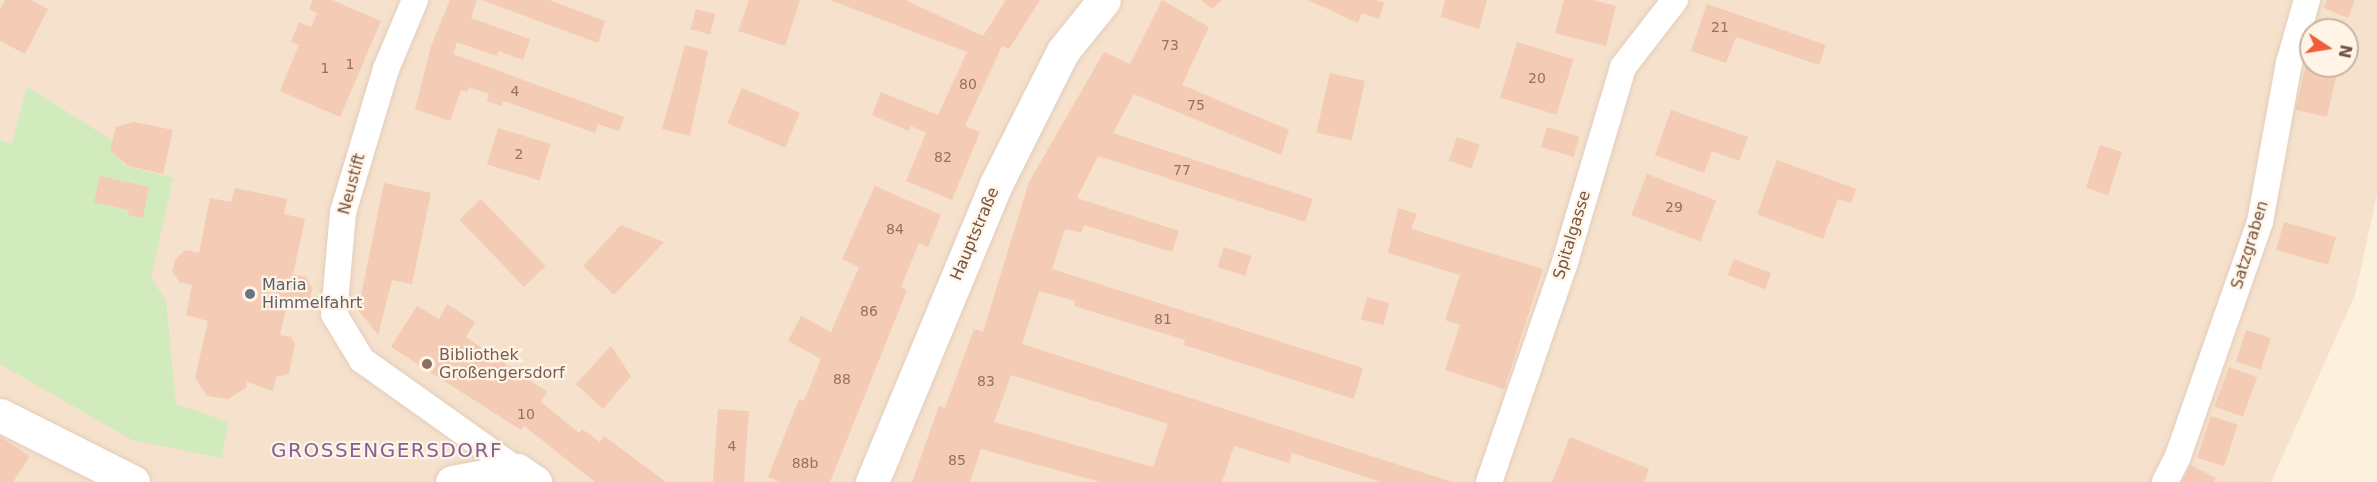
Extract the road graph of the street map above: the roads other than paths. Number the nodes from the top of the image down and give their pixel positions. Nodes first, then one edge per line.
1 (415, 0) edge
2 (1104, 0) edge
3 (1675, 0) edge
4 (2307, 0) edge
5 (0, 415) edge
6 (526, 476) edge
7 (133, 482) edge
8 (452, 482) edge
9 (872, 482) edge
10 (1489, 482) edge
11 (2165, 482) edge

1 - 6 street, Neustift
2 - 9 main road, Hauptstraße
3 - 10 street, Spitalgasse
4 - 11 street, Satzgraben
5 - 7 main road
6 - 8 main road

